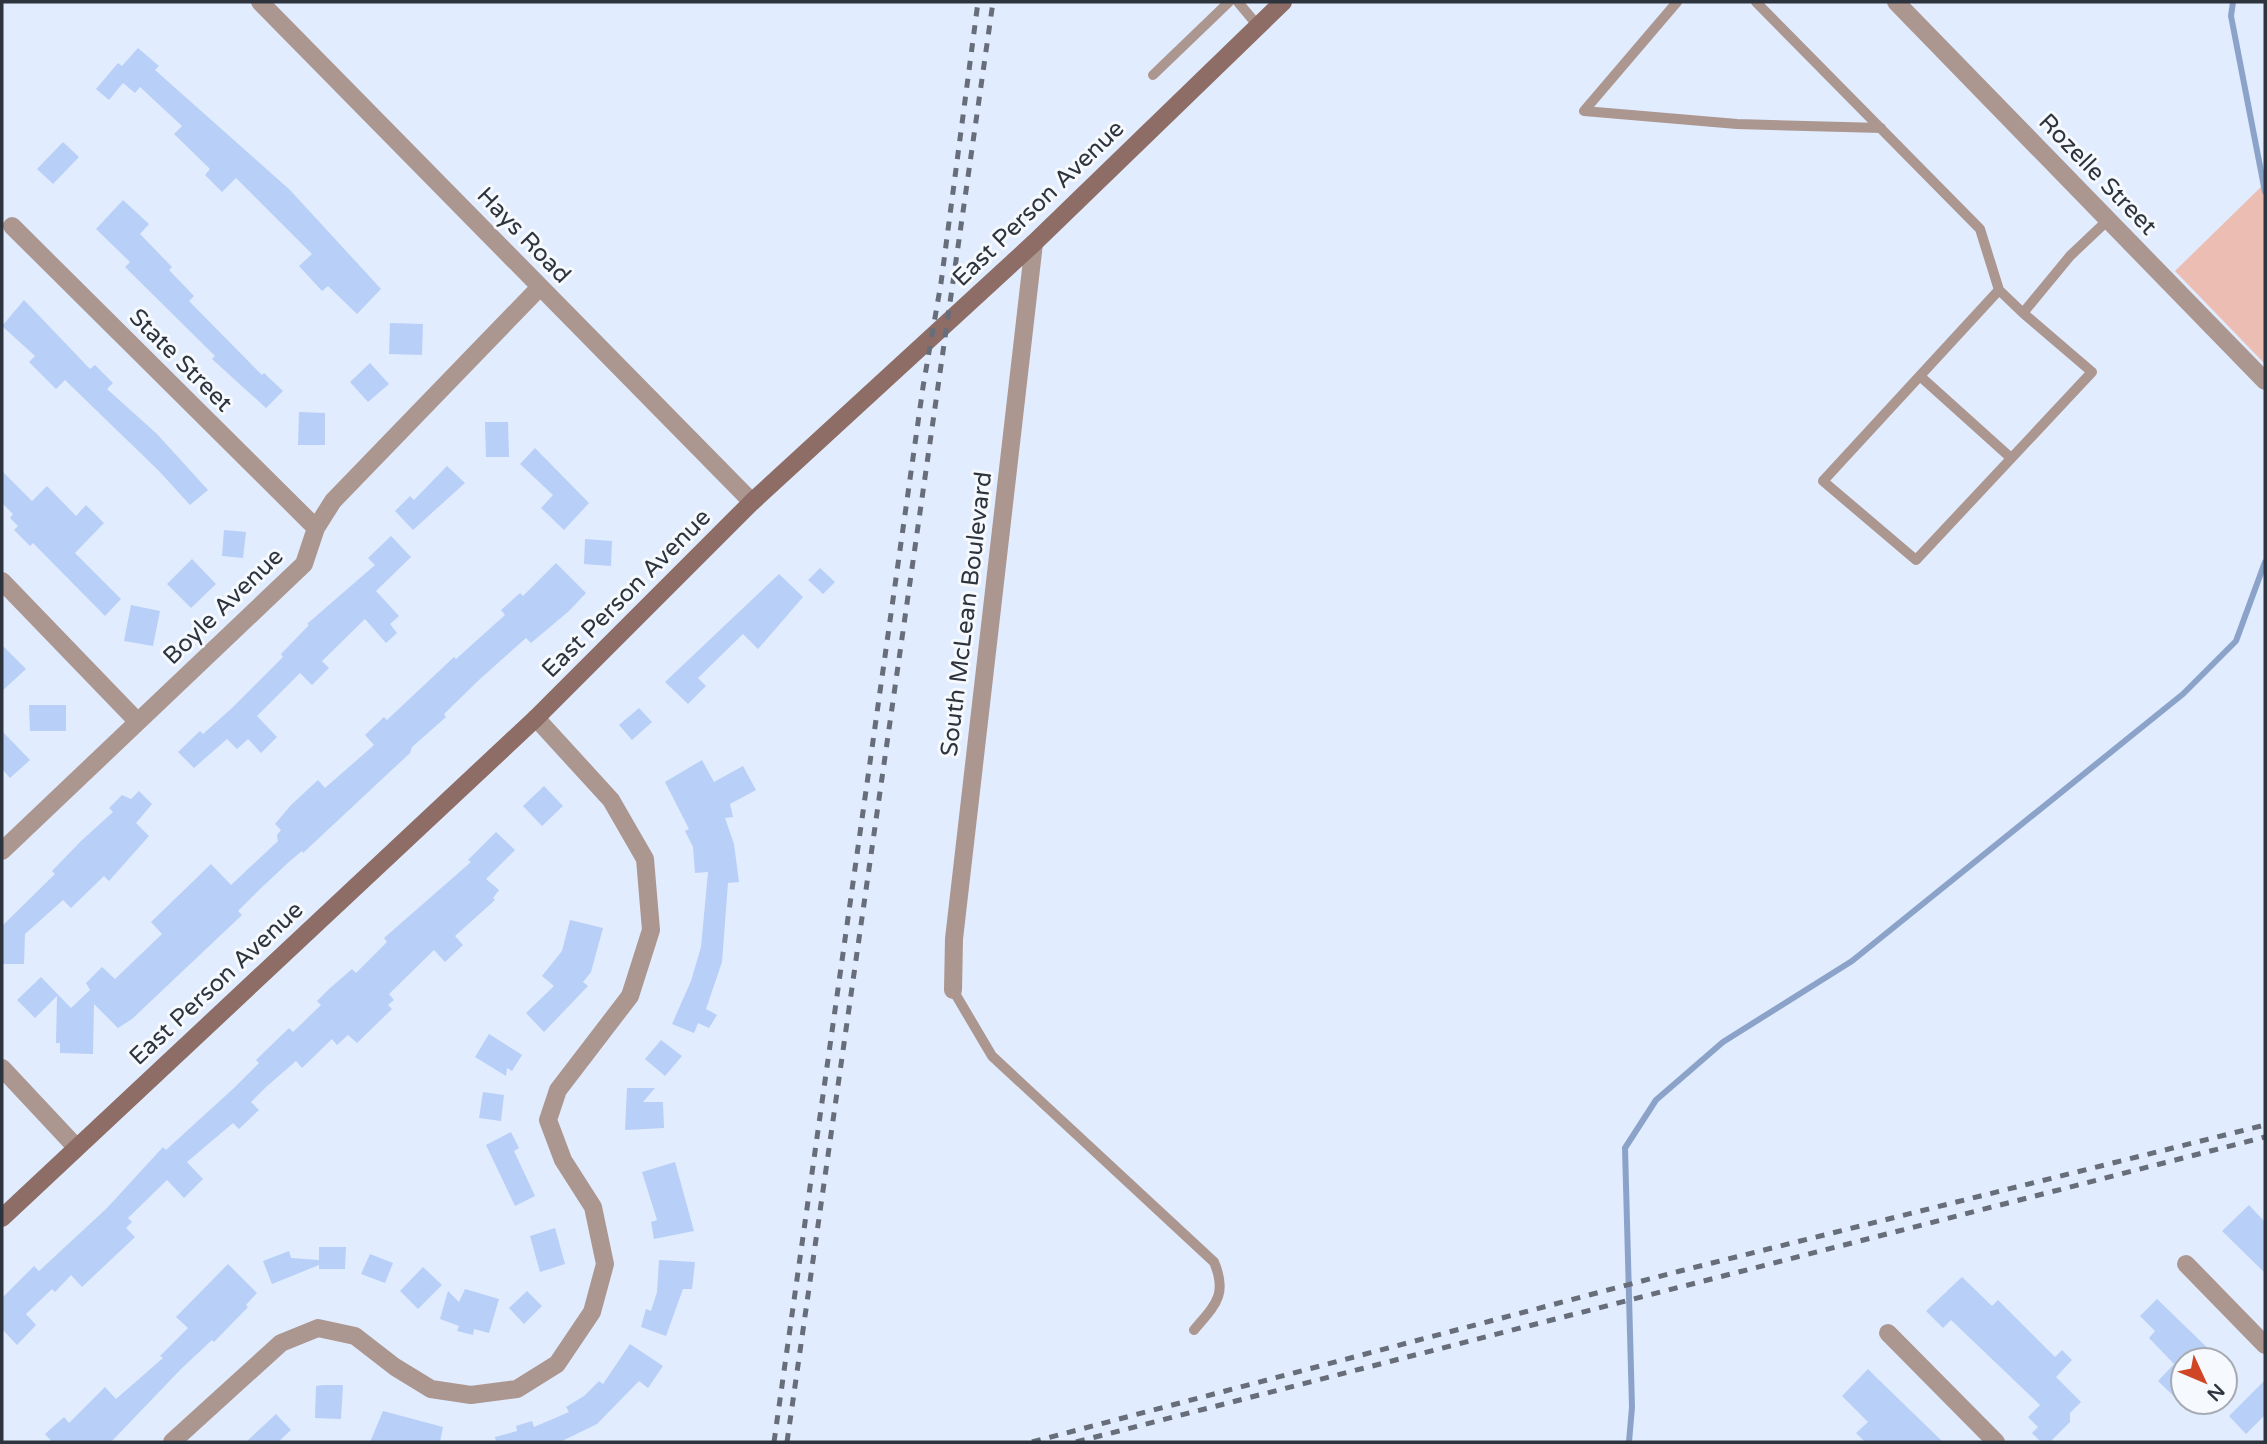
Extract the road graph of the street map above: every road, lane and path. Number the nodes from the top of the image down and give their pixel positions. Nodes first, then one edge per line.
1 (260, 2) edge
2 (1229, 2) edge
3 (1238, 2) edge
4 (1283, 2) edge
5 (1677, 2) edge
6 (1756, 2) edge
7 (1896, 2) edge
8 (1258, 26) junction
9 (1153, 75) dead end
10 (1881, 128) junction
11 (2108, 220) junction
12 (12, 226) dead end
13 (1034, 243) junction
14 (540, 287) junction
15 (1999, 290) junction
16 (2023, 313) junction
17 (1921, 377) junction
18 (2265, 381) edge
19 (2011, 458) junction
20 (752, 502) junction
21 (316, 528) junction
22 (2, 581) edge
23 (536, 718) junction
24 (137, 721) junction
25 (2, 851) edge
26 (953, 990) joint
27 (2, 1068) edge
28 (76, 1147) junction
29 (2, 1218) edge
30 (2186, 1264) dead end
31 (1194, 1331) dead end
32 (1888, 1333) dead end
33 (2265, 1345) edge
34 (172, 1442) edge
35 (1996, 1442) edge

1 - 14 street, Hays Road
2 - 9 lane
3 - 8 lane
4 - 8 main road, East Person Avenue
5 - 10 lane
6 - 10 lane
7 - 11 street, Rozelle Street
8 - 13 main road, East Person Avenue
10 - 15 lane
11 - 16 lane
11 - 18 street, Rozelle Street
12 - 21 street, State Street
13 - 20 main road, East Person Avenue
13 - 26 street, South McLean Boulevard
14 - 20 street, Hays Road
14 - 21 street, Boyle Avenue
15 - 16 lane
15 - 17 lane
16 - 19 lane
17 - 19 lane
17 - 19 lane
20 - 23 main road, East Person Avenue
21 - 24 street, Boyle Avenue
22 - 24 street
23 - 28 main road, East Person Avenue
23 - 34 street
24 - 25 street, Boyle Avenue
26 - 31 lane
27 - 28 street
28 - 29 main road, East Person Avenue
30 - 33 street
32 - 35 street

